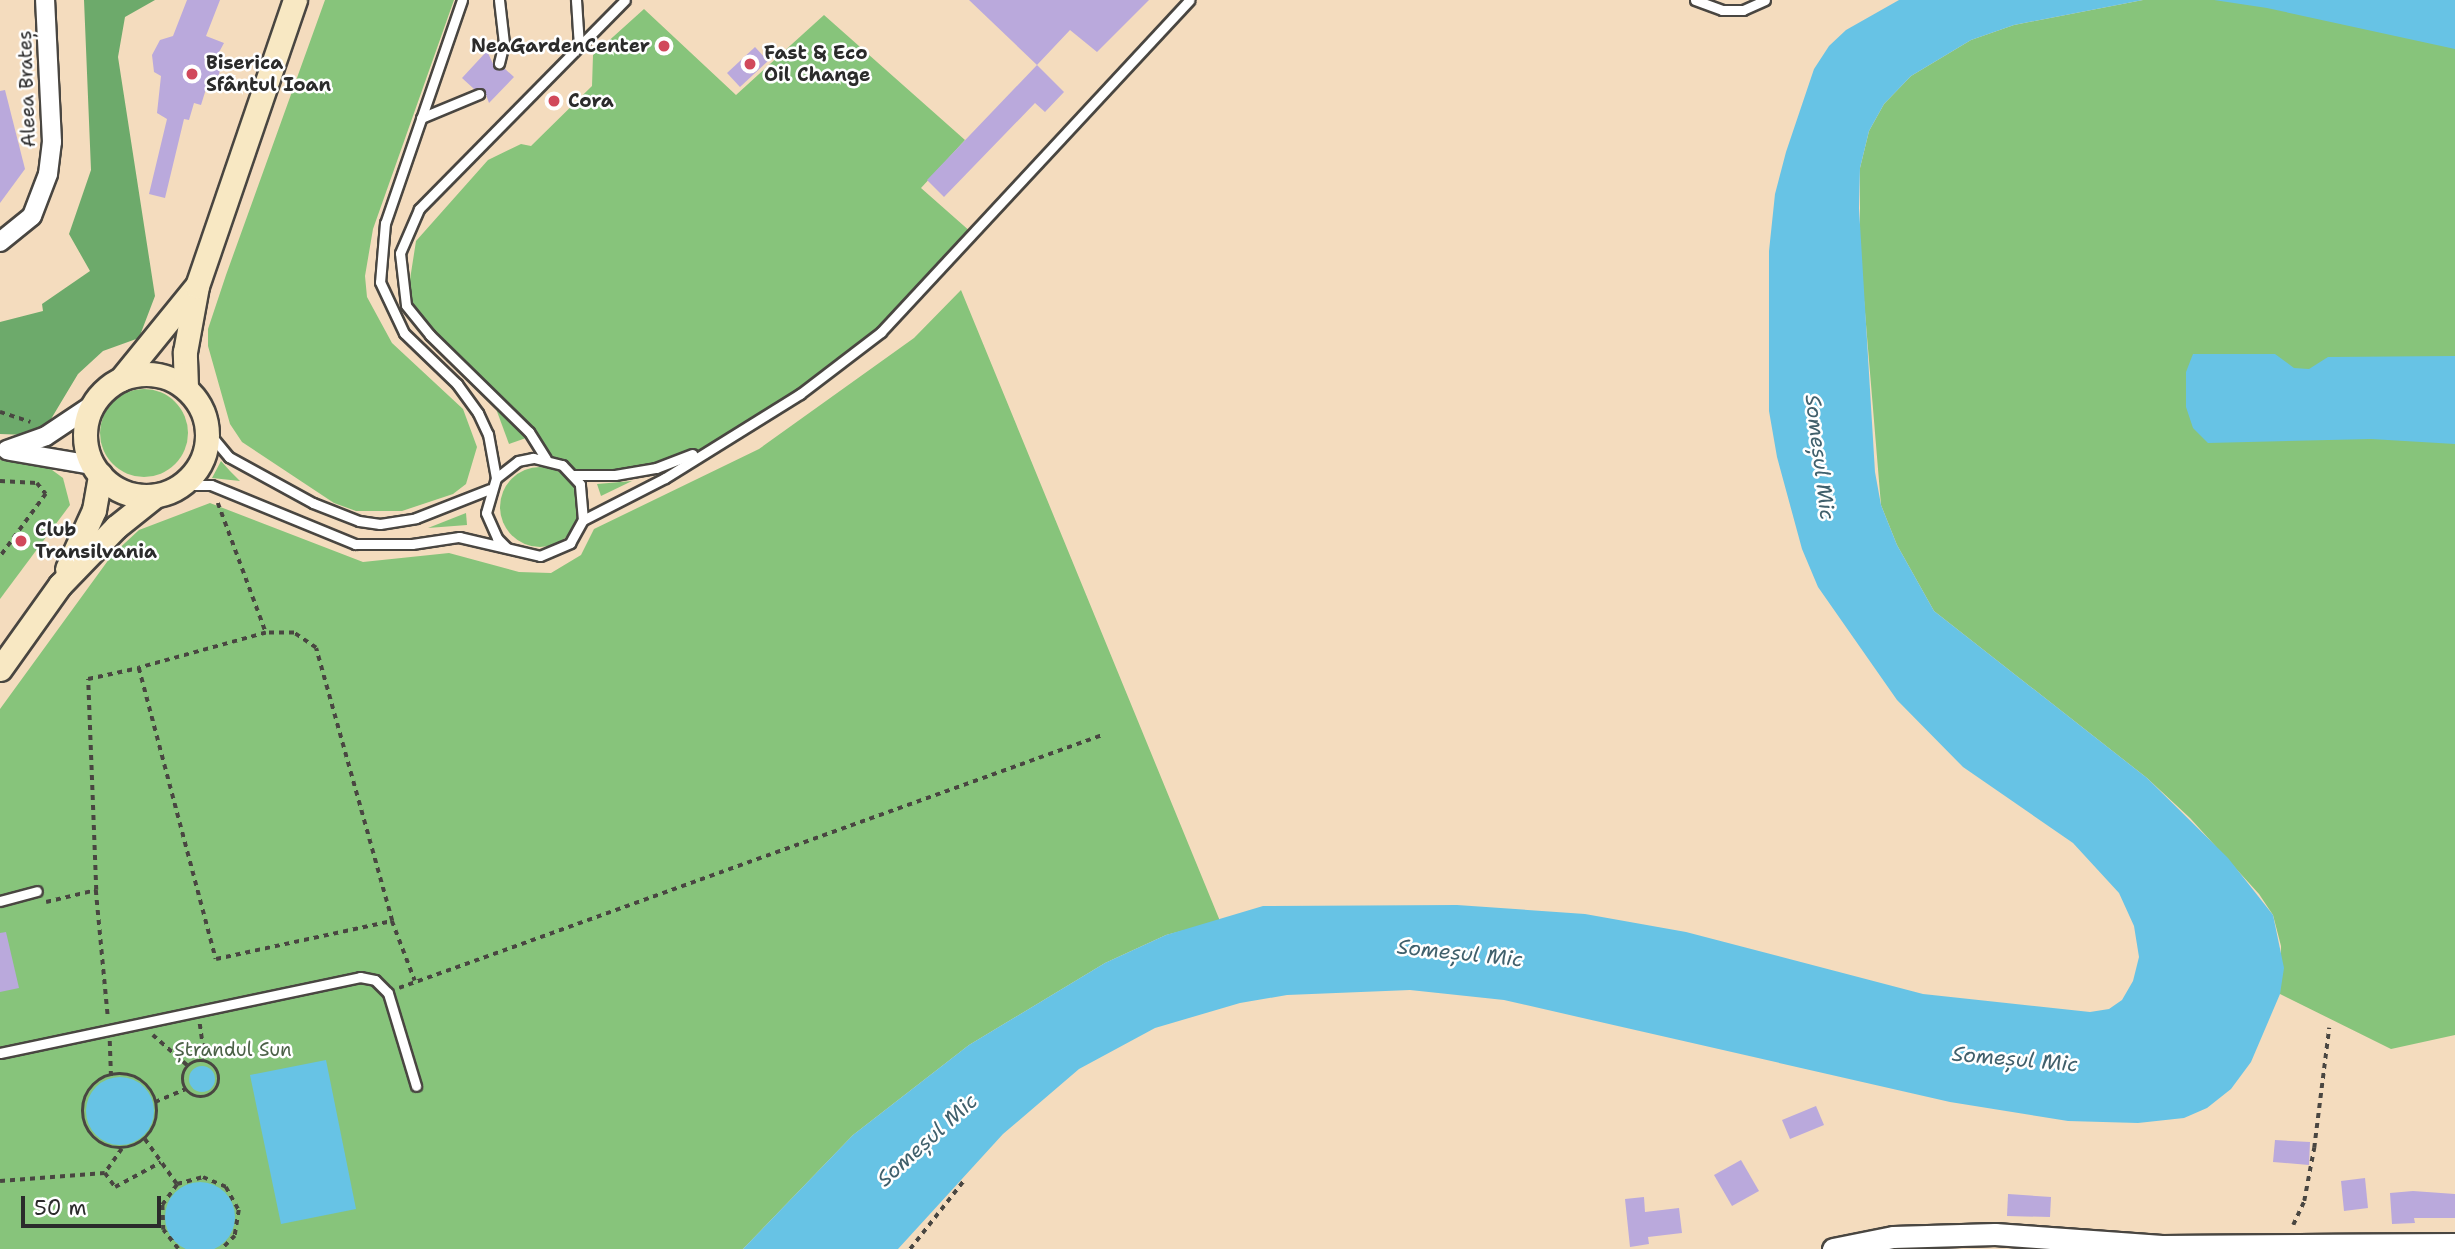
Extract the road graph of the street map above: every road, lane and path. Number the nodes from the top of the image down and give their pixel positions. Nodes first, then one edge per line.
1 (45, 0) edge
2 (295, 0) edge
3 (462, 0) edge
4 (499, 0) edge
5 (576, 0) edge
6 (625, 0) edge
7 (1189, 0) edge
8 (1695, 0) edge
9 (1765, 0) edge
10 (579, 47) junction
11 (499, 63) dead end
12 (479, 94) dead end
13 (421, 118) junction
14 (0, 242) edge
15 (197, 286) junction
16 (121, 379) junction
17 (186, 387) junction
18 (91, 406) junction
19 (0, 412) edge
20 (35, 423) dead end
21 (208, 432) junction
22 (707, 448) junction
23 (3, 450) edge
24 (546, 459) junction
25 (97, 470) junction
26 (574, 475) junction
27 (496, 478) junction
28 (0, 481) edge
29 (181, 485) junction
30 (211, 485) junction
31 (490, 489) junction
32 (155, 496) junction
33 (583, 520) junction
34 (507, 548) junction
35 (0, 557) edge
36 (60, 585) junction
37 (266, 634) junction
38 (139, 668) junction
39 (0, 669) edge
40 (1102, 735) dead end
41 (96, 890) junction
42 (37, 891) dead end
43 (0, 901) edge
44 (36, 905) dead end
45 (392, 921) junction
46 (415, 981) junction
47 (388, 993) junction
48 (199, 1011) junction
49 (140, 1023) junction
50 (2329, 1028) dead end
51 (110, 1030) junction
52 (0, 1053) edge
53 (205, 1061) junction
54 (188, 1066) junction
55 (111, 1076) junction
56 (416, 1086) dead end
57 (185, 1089) junction
58 (155, 1102) junction
59 (145, 1139) junction
60 (123, 1148) junction
61 (161, 1162) junction
62 (105, 1173) junction
63 (965, 1179) dead end
64 (0, 1181) edge
65 (177, 1184) junction
66 (2455, 1244) edge
67 (2284, 1245) junction
68 (178, 1249) edge
69 (222, 1249) edge
70 (910, 1249) edge
71 (1833, 1249) edge

1 - 14 street, Aleea Brateș
2 - 15 main road
3 - 13 lane
4 - 11 lane
5 - 10 lane
6 - 10 lane
7 - 22 lane
8 - 9 lane
10 - 24 lane
12 - 13 lane
13 - 27 lane
15 - 16 main road
15 - 17 main road
16 - 17 main road
16 - 18 main road
17 - 21 main road
18 - 23 street
18 - 25 main road
19 - 20 path
21 - 29 main road
21 - 31 lane
22 - 26 lane
22 - 33 lane
23 - 25 street
24 - 26 lane
24 - 27 lane
25 - 32 main road
25 - 36 main road
26 - 33 lane
27 - 31 lane
28 - 35 path
29 - 30 lane
29 - 32 main road
30 - 34 lane
30 - 37 path
31 - 34 lane
32 - 36 main road
33 - 34 lane
36 - 39 main road
37 - 38 path
37 - 45 path
38 - 41 path
38 - 45 path
40 - 46 path
41 - 44 path
41 - 51 path
42 - 43 lane
45 - 46 path
46 - 47 path
47 - 48 lane
47 - 56 lane
48 - 49 lane
48 - 53 path
49 - 51 lane
49 - 54 path
50 - 67 path
51 - 52 lane
51 - 55 path
53 - 54 path
53 - 57 path
54 - 57 path
55 - 58 path
55 - 60 path
57 - 58 path
58 - 59 path
59 - 60 path
59 - 61 path
60 - 62 path
61 - 62 path
61 - 65 path
62 - 64 path
63 - 70 path
65 - 68 path
65 - 69 path
66 - 67 street
67 - 71 street

